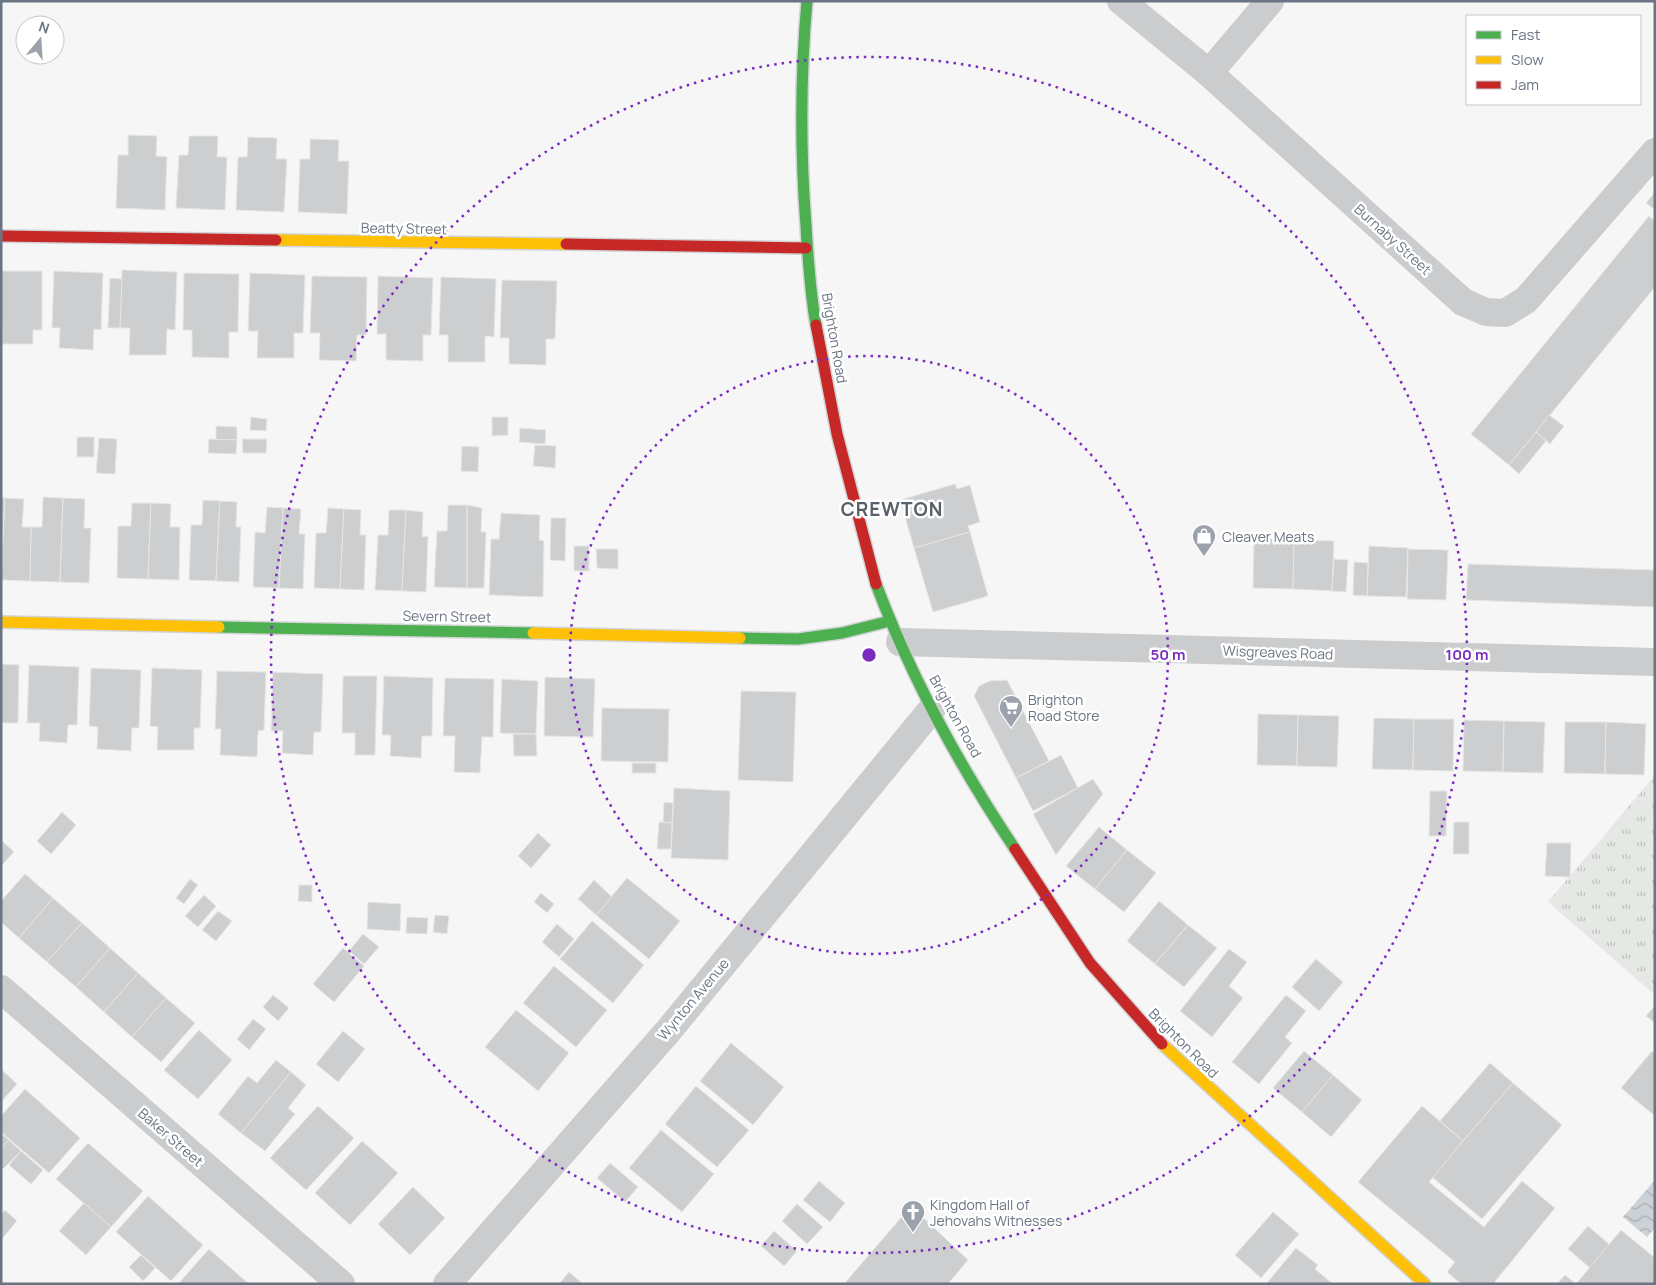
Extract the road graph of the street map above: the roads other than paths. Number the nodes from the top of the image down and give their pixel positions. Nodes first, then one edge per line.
1 (807, 1) edge
2 (1122, 1) edge
3 (1270, 1) edge
4 (1209, 73) junction
5 (1655, 152) edge
6 (1, 236) edge
7 (806, 248) junction
8 (1, 622) edge
9 (895, 631) junction
10 (1655, 662) edge
11 (932, 708) junction
12 (1, 989) edge
13 (342, 1284) edge
14 (447, 1284) edge
15 (1425, 1284) edge

1 - 7 street, Brighton Road
2 - 4 street, Burnaby Street
3 - 4 street
4 - 5 street, Burnaby Street
6 - 7 street, Beatty Street
7 - 9 street, Brighton Road
8 - 9 street, Severn Street
9 - 10 street, Wisgreaves Road
9 - 11 street, Brighton Road
11 - 14 street, Wynton Avenue
11 - 15 street, Brighton Road
12 - 13 street, Baker Street

